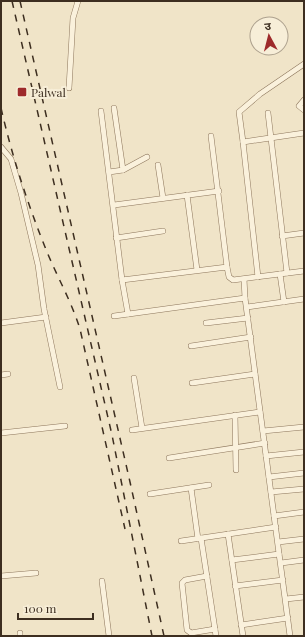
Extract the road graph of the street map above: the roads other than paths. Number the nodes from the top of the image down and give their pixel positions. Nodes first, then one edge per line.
1 (78, 1) edge
2 (304, 64) edge
3 (69, 88) dead end
4 (304, 100) edge
5 (114, 108) dead end
6 (304, 110) edge
7 (101, 111) dead end
8 (268, 113) dead end
9 (304, 133) edge
10 (211, 136) dead end
11 (271, 138) junction
12 (242, 142) junction
13 (1, 146) edge
14 (147, 157) dead end
15 (158, 165) dead end
16 (123, 170) junction
17 (109, 172) junction
18 (219, 191) junction
19 (187, 195) junction
20 (163, 198) junction
21 (114, 205) junction
22 (163, 231) dead end
23 (304, 233) edge
24 (282, 236) junction
25 (116, 238) junction
26 (227, 267) junction
27 (197, 270) junction
28 (304, 272) edge
29 (280, 274) junction
30 (287, 274) junction
31 (258, 277) junction
32 (244, 279) junction
33 (122, 280) junction
34 (246, 298) junction
35 (304, 299) edge
36 (284, 302) junction
37 (247, 307) junction
38 (128, 314) junction
39 (46, 316) junction
40 (114, 316) dead end
41 (248, 318) junction
42 (1, 323) edge
43 (206, 323) dead end
44 (251, 337) junction
45 (191, 346) dead end
46 (8, 374) dead end
47 (256, 374) junction
48 (1, 375) edge
49 (134, 378) dead end
50 (192, 383) dead end
51 (60, 387) dead end
52 (260, 412) junction
53 (235, 415) junction
54 (65, 426) dead end
55 (304, 427) edge
56 (142, 428) junction
57 (132, 430) dead end
58 (263, 432) junction
59 (1, 433) edge
60 (265, 443) junction
61 (236, 447) junction
62 (304, 452) edge
63 (266, 456) junction
64 (169, 458) dead end
65 (236, 470) dead end
66 (304, 473) edge
67 (269, 477) junction
68 (209, 485) dead end
69 (191, 488) junction
70 (304, 489) edge
71 (271, 492) junction
72 (150, 494) dead end
73 (304, 512) edge
74 (274, 516) junction
75 (276, 527) junction
76 (228, 534) junction
77 (199, 538) junction
78 (304, 539) edge
79 (181, 541) dead end
80 (278, 542) junction
81 (279, 554) junction
82 (232, 560) junction
83 (304, 560) edge
84 (281, 563) junction
85 (36, 573) dead end
86 (1, 576) edge
87 (207, 576) junction
88 (283, 580) junction
89 (102, 581) dead end
90 (236, 586) junction
91 (304, 597) edge
92 (286, 599) junction
93 (288, 618) junction
94 (241, 624) junction
95 (215, 629) junction
96 (109, 636) edge
97 (216, 636) edge
98 (243, 636) edge
99 (290, 636) edge

1 - 3 street
2 - 12 street
4 - 6 street
5 - 16 street
7 - 17 street
8 - 11 street
9 - 11 street
10 - 18 street
11 - 12 street
11 - 24 street
12 - 31 street
13 - 39 street
14 - 16 street
15 - 20 street
16 - 17 street
17 - 21 street
18 - 19 street
18 - 26 street
19 - 20 street
19 - 27 street
20 - 21 street
21 - 25 street
22 - 25 street
23 - 24 street
24 - 30 street
25 - 33 street
26 - 27 street
26 - 32 street
27 - 33 street
28 - 30 street
29 - 30 street
29 - 31 street
29 - 36 street
31 - 32 street
32 - 34 street
33 - 38 street
34 - 37 street
34 - 38 street
35 - 36 street
36 - 37 street
37 - 41 street
38 - 40 street
39 - 42 street
39 - 51 street
41 - 43 street
41 - 44 street
44 - 45 street
44 - 47 street
46 - 48 street
47 - 50 street
47 - 52 street
49 - 56 street
52 - 53 street
52 - 58 street
53 - 56 street
53 - 61 street
54 - 59 street
55 - 58 street
56 - 57 street
58 - 60 street
60 - 61 street
60 - 63 street
61 - 64 street
61 - 65 street
62 - 63 street
63 - 67 street
66 - 67 street
67 - 71 street
68 - 69 street
69 - 72 street
69 - 77 street
70 - 71 street
71 - 74 street
73 - 74 street
74 - 75 street
75 - 76 street
75 - 80 street
76 - 77 street
76 - 82 street
77 - 79 street
77 - 87 street
78 - 80 street
80 - 81 street
81 - 82 street
81 - 84 street
82 - 90 street
83 - 84 street
84 - 88 street
85 - 86 street
87 - 95 street
87 - 95 street
88 - 90 street
88 - 92 street
89 - 96 street
90 - 94 street
91 - 92 street
92 - 93 street
93 - 94 street
93 - 99 street
94 - 98 street
95 - 97 street

